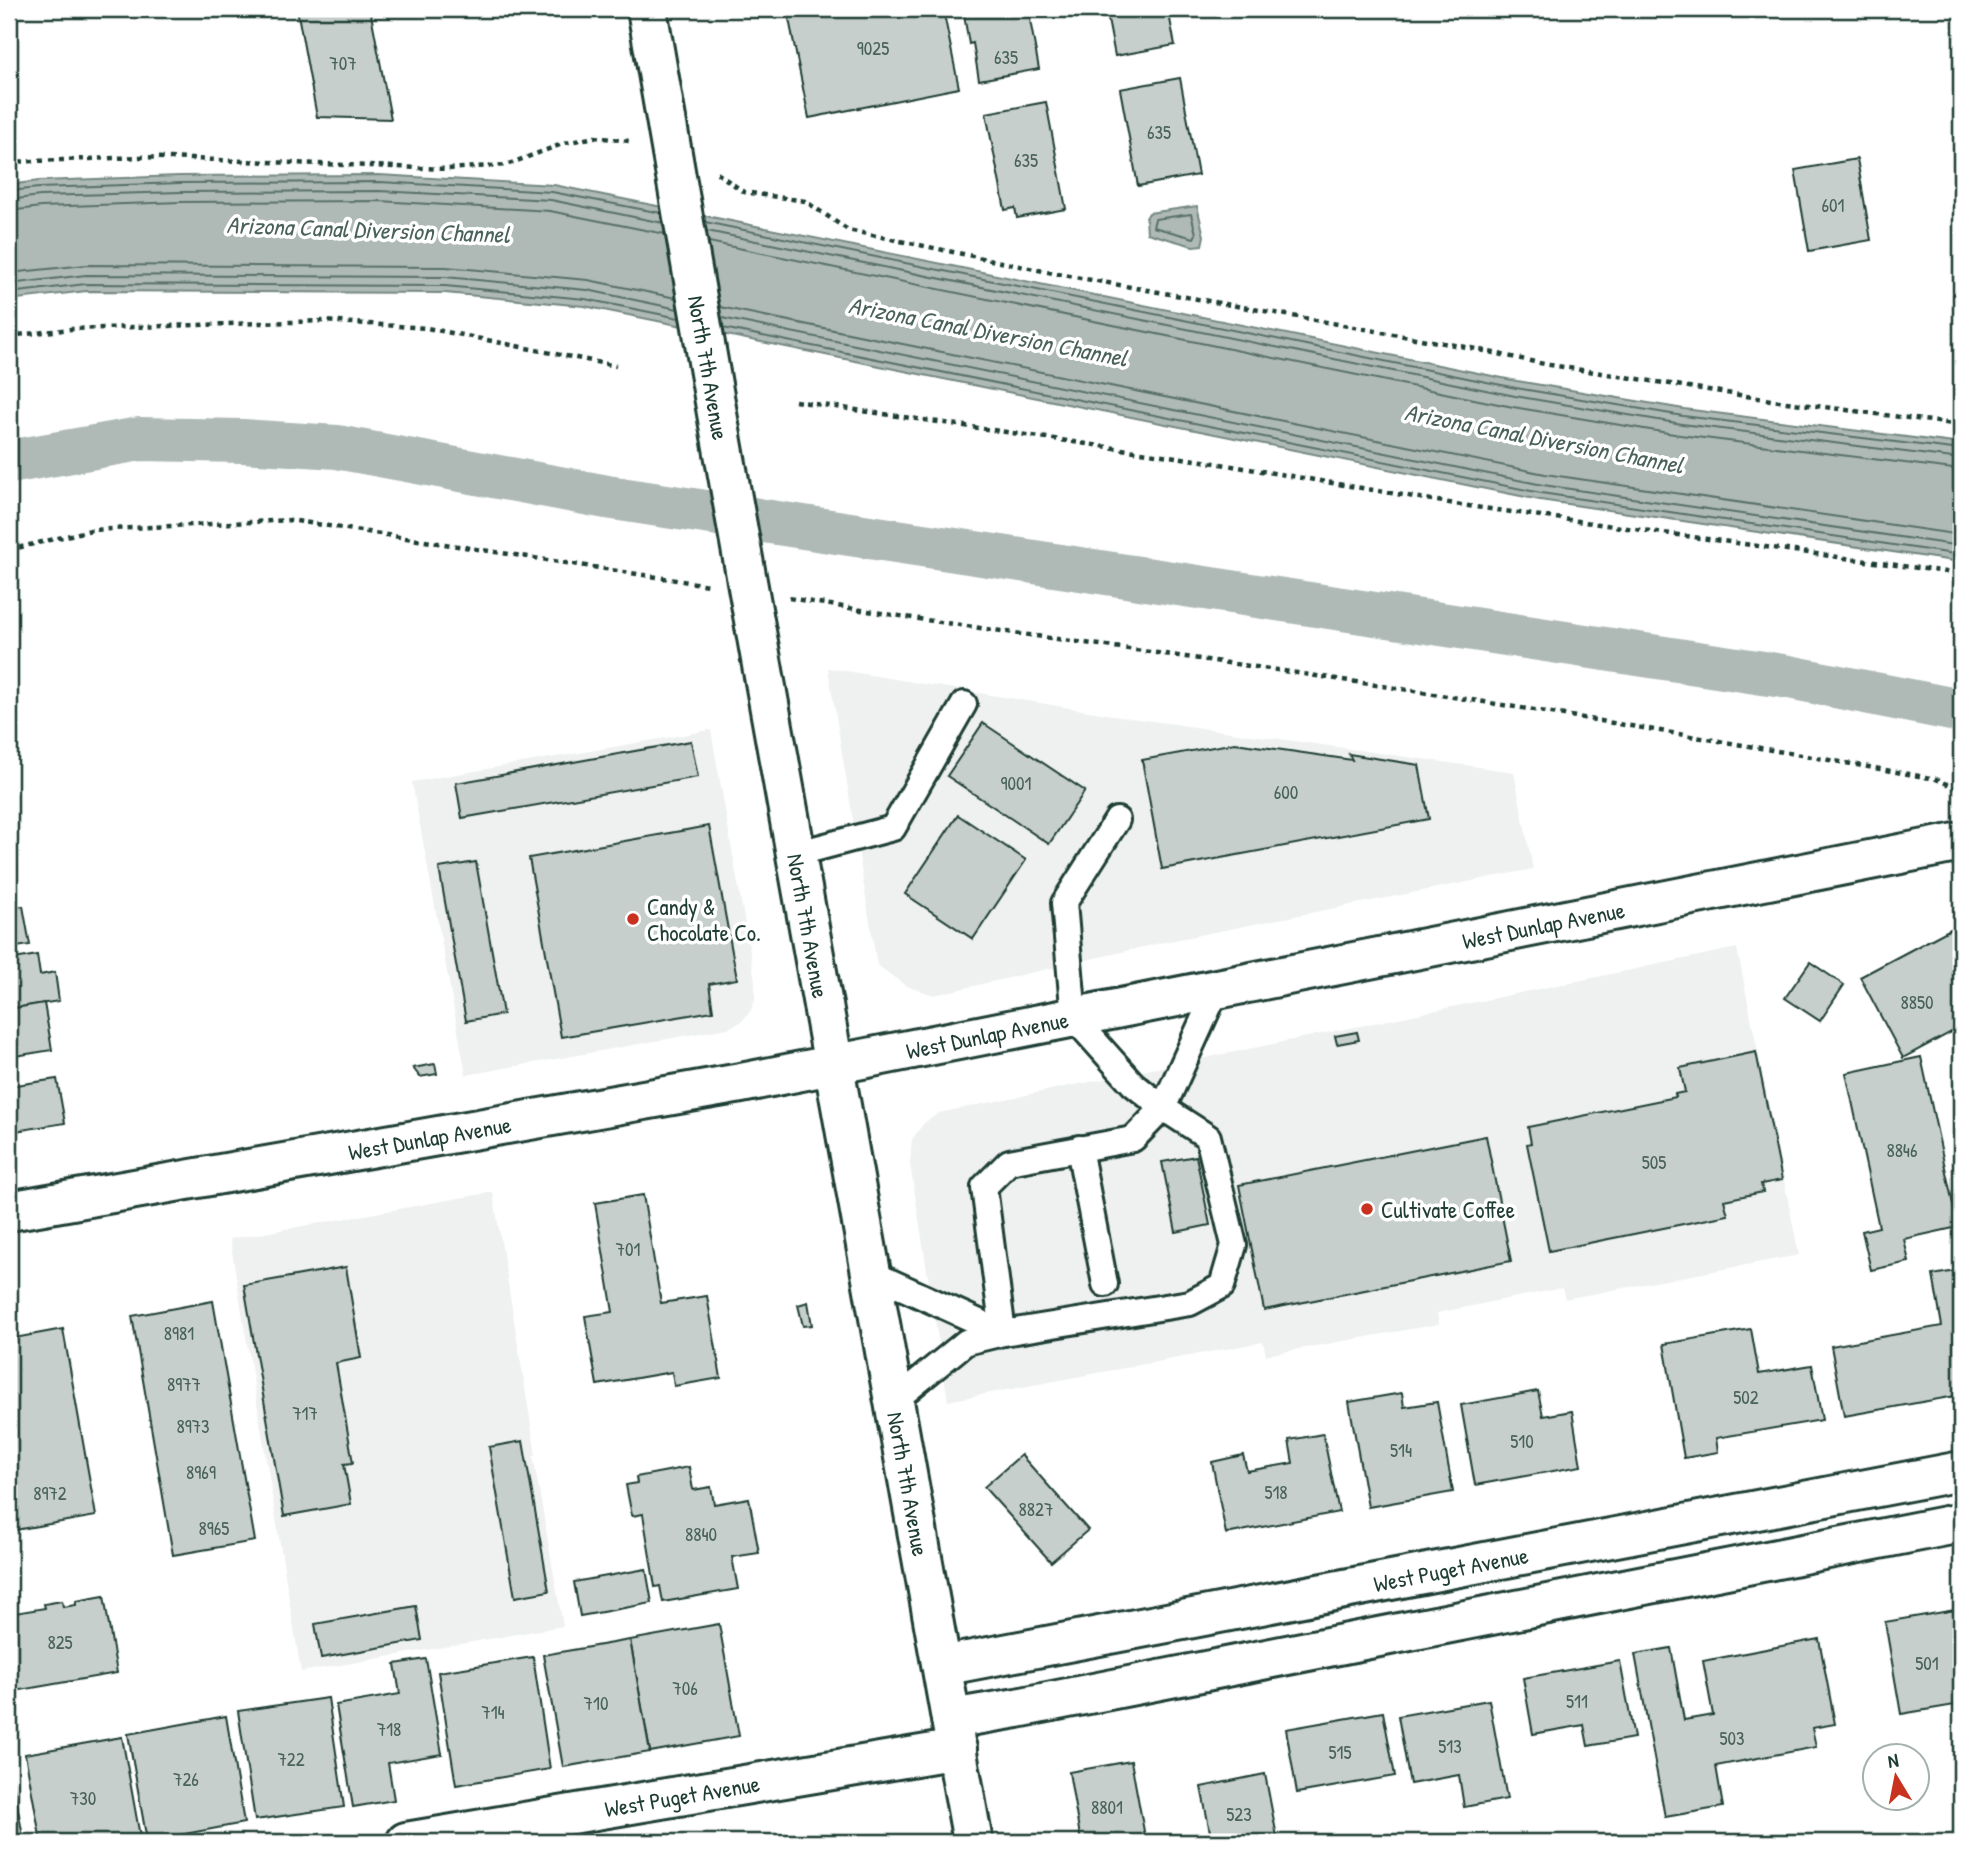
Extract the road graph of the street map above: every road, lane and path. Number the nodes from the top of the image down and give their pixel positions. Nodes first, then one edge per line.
1 (648, 9) edge
2 (595, 137) dead end
3 (9, 162) edge
4 (744, 192) dead end
5 (9, 336) edge
6 (616, 366) dead end
7 (794, 401) dead end
8 (1961, 425) edge
9 (9, 550) edge
10 (1961, 573) edge
11 (675, 580) dead end
12 (818, 603) dead end
13 (964, 704) dead end
14 (1961, 790) edge
15 (1117, 820) dead end
16 (1961, 842) edge
17 (795, 854) junction
18 (1217, 989) junction
19 (1074, 1018) junction
20 (833, 1065) junction
21 (1163, 1108) junction
22 (1079, 1148) junction
23 (9, 1211) edge
24 (873, 1274) junction
25 (1105, 1284) dead end
26 (1003, 1333) junction
27 (895, 1400) junction
28 (1961, 1471) edge
29 (1747, 1512) junction
30 (1961, 1523) edge
31 (1756, 1563) junction
32 (942, 1666) junction
33 (954, 1734) junction
34 (407, 1842) edge
35 (973, 1842) edge

1 - 17 main road, North 7th Avenue
2 - 3 path
4 - 8 path
5 - 6 path
7 - 10 path
9 - 11 path
12 - 14 path
13 - 17 lane
15 - 19 lane
16 - 18 main road, West Dunlap Avenue
17 - 20 main road, North 7th Avenue
18 - 19 main road, West Dunlap Avenue
18 - 21 lane
19 - 20 main road, West Dunlap Avenue
19 - 21 lane
20 - 23 main road, West Dunlap Avenue
20 - 24 main road, North 7th Avenue
21 - 22 lane
21 - 26 lane
22 - 25 lane
22 - 26 lane
24 - 26 lane
24 - 27 main road, North 7th Avenue
26 - 27 lane
27 - 32 main road, North 7th Avenue
28 - 29 main road, West Puget Avenue
29 - 31 main road
29 - 32 main road, West Puget Avenue
30 - 31 main road, West Puget Avenue
31 - 33 main road, West Puget Avenue
32 - 33 main road, North 7th Avenue
33 - 34 main road, West Puget Avenue
33 - 35 main road, North 7th Avenue

